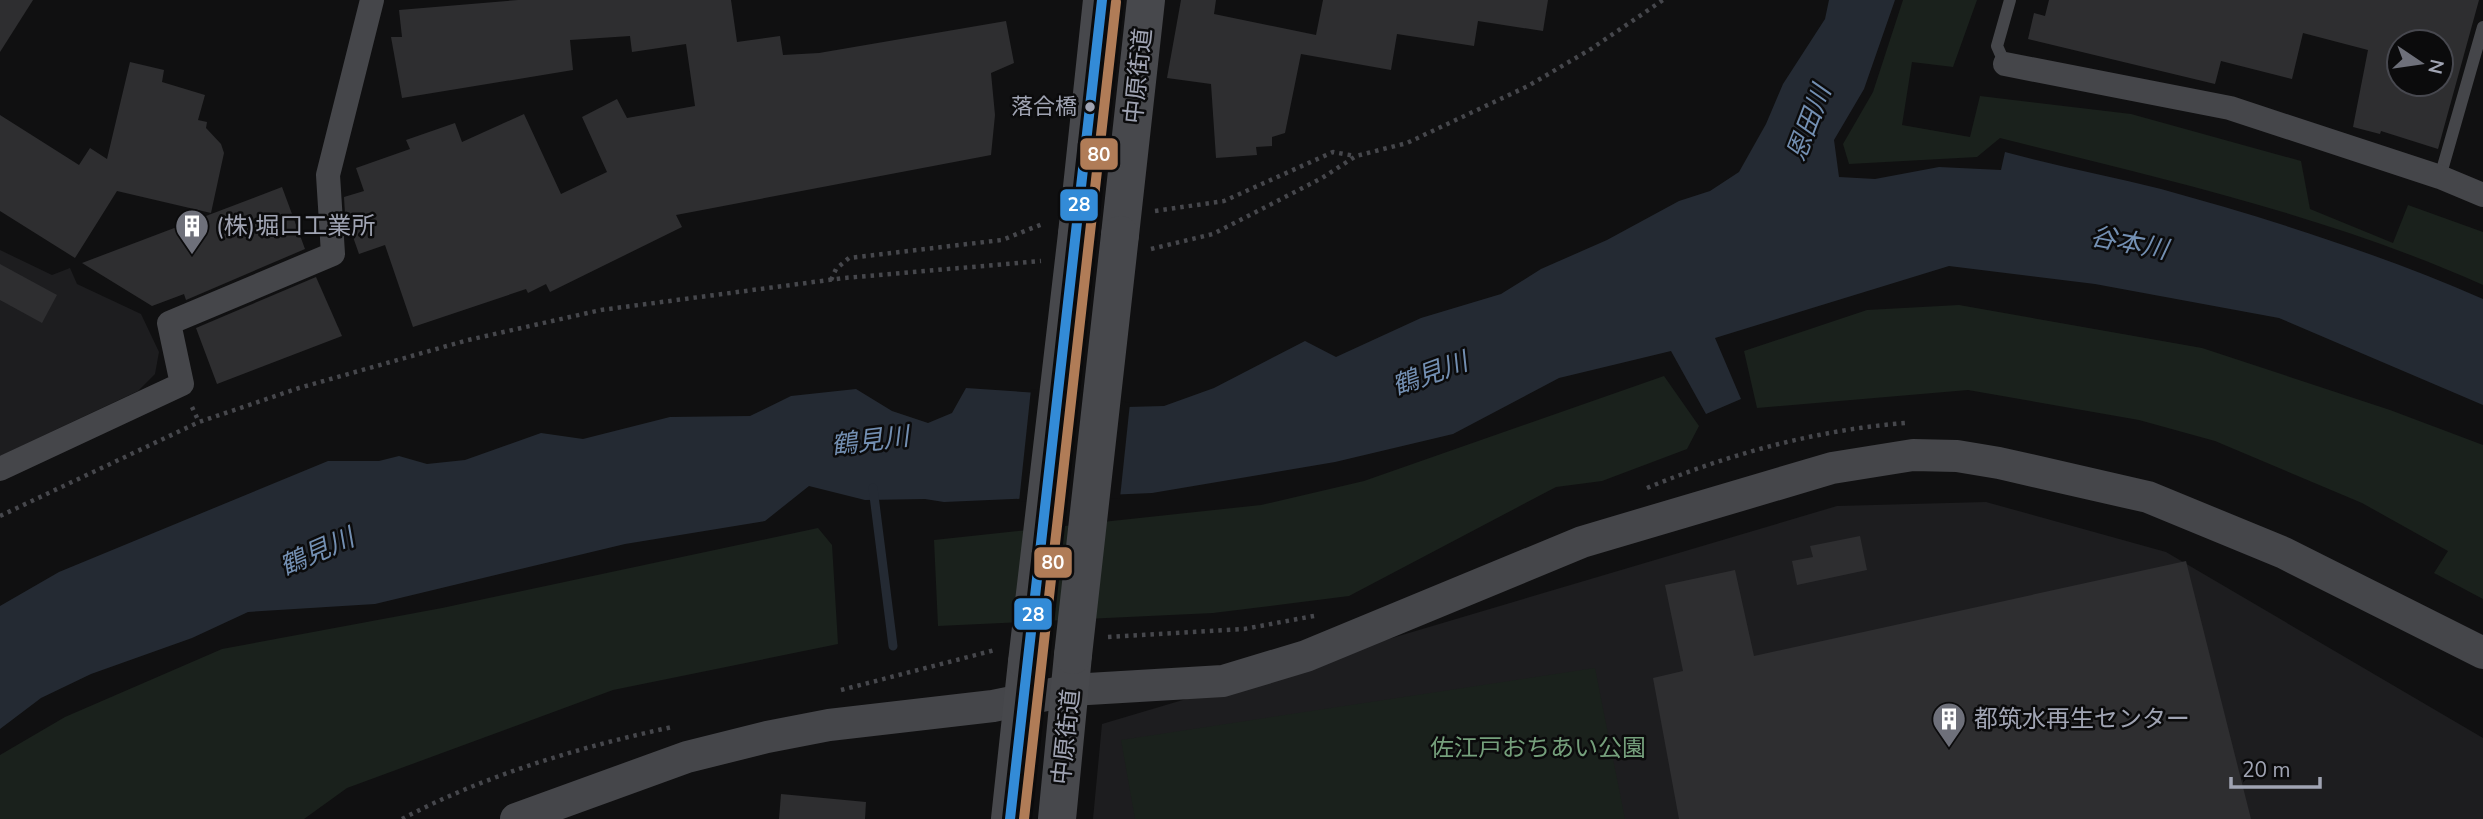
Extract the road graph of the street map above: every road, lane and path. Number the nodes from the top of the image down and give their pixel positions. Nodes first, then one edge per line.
1 (372, 0) edge
2 (1102, 0) edge
3 (1146, 0) edge
4 (1663, 0) edge
5 (2010, 0) edge
6 (2483, 27) edge
7 (2005, 64) joint
8 (369, 115) dead end
9 (341, 119) junction
10 (1356, 156) junction
11 (2440, 177) junction
12 (2483, 195) edge
13 (1151, 211) dead end
14 (1063, 229) junction
15 (1131, 243) junction
16 (1049, 260) dead end
17 (831, 280) junction
18 (1910, 422) dead end
19 (0, 469) edge
20 (1639, 491) dead end
21 (0, 516) edge
22 (2483, 653) edge
23 (1072, 673) junction
24 (1022, 700) junction
25 (516, 819) edge
26 (1010, 819) edge
27 (1057, 819) edge

1 - 9 street
2 - 14 main road, 中原街道
3 - 15 main road, 中原街道
4 - 10 path
5 - 7 lane
6 - 11 lane
7 - 11 street
8 - 9 street
9 - 19 street
10 - 13 path
10 - 15 path
11 - 12 street
14 - 17 path
14 - 24 main road, 中原街道, bridge
15 - 23 main road, bridge
16 - 17 path
17 - 21 path
18 - 20 path
22 - 23 street
23 - 24 street
23 - 27 main road, 中原街道
24 - 25 street
24 - 26 main road, 中原街道

